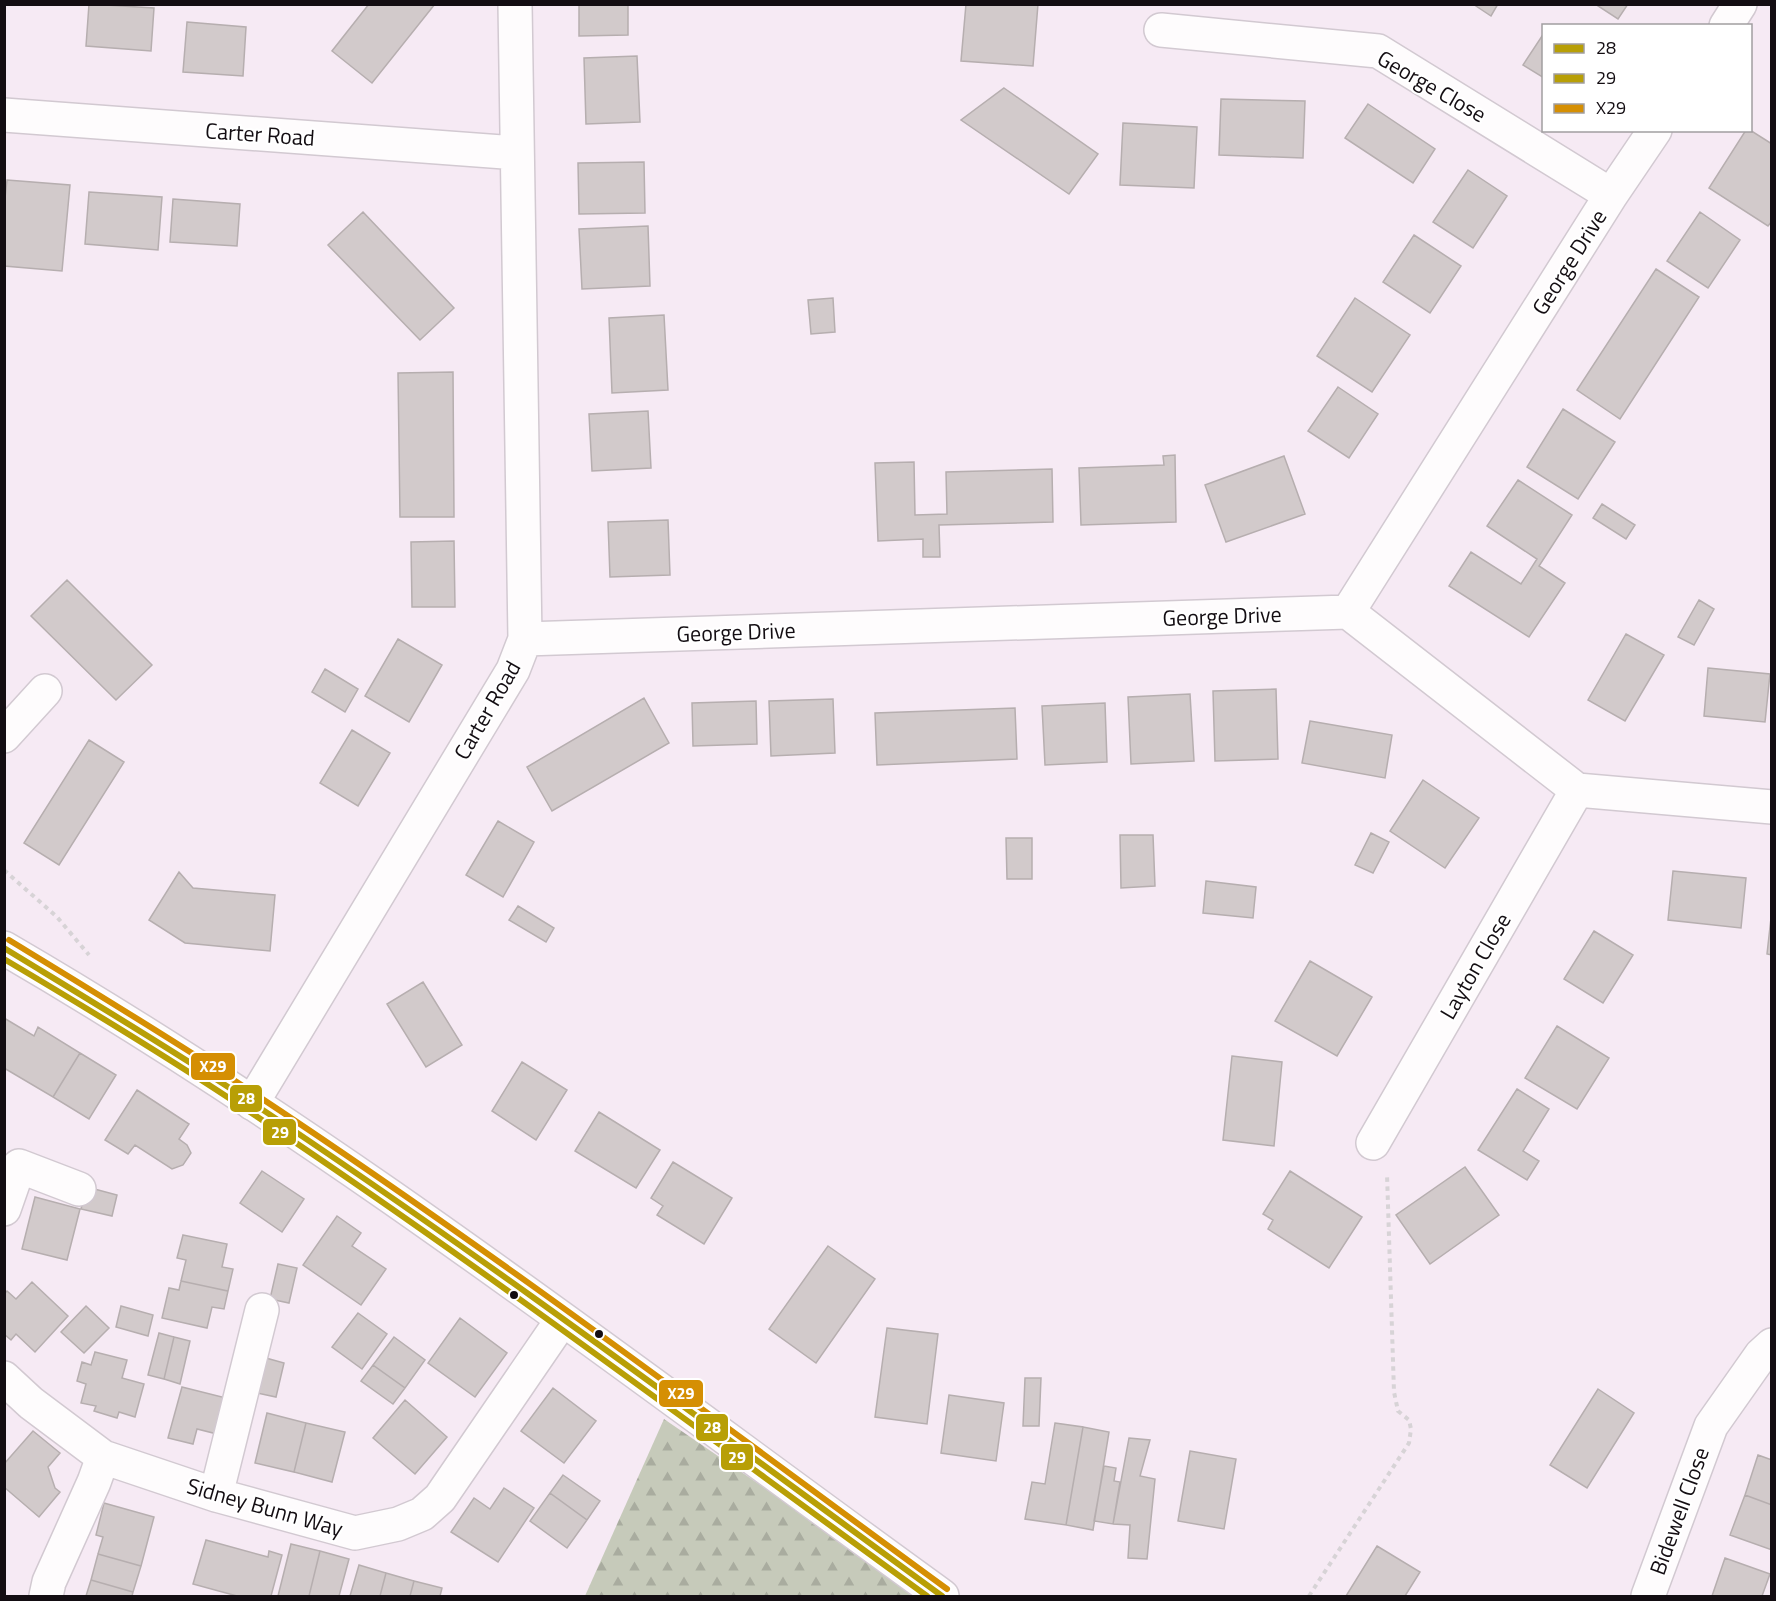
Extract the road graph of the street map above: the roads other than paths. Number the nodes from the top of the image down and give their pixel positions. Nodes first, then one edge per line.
1 (515, 4) edge
2 (1740, 4) edge
3 (1727, 24) edge
4 (1161, 30) dead end
5 (4, 115) edge
6 (1654, 132) edge
7 (516, 153) junction
8 (1611, 195) junction
9 (1348, 612) junction
10 (525, 639) junction
11 (45, 691) dead end
12 (4, 736) edge
13 (1577, 790) junction
14 (1772, 807) edge
15 (4, 948) edge
16 (252, 1103) junction
17 (1373, 1143) road end
18 (79, 1189) dead end
19 (4, 1209) edge
20 (262, 1310) dead end
21 (562, 1320) junction
22 (1772, 1345) edge
23 (4, 1378) edge
24 (103, 1457) junction
25 (216, 1495) junction
26 (46, 1596) edge
27 (942, 1596) edge
28 (1648, 1596) edge

1 - 7 street, Carter Road
2 - 3 street
4 - 8 street, George Close
5 - 7 street, Carter Road
6 - 8 street, George Drive
7 - 10 street, Carter Road
8 - 9 street, George Drive
9 - 10 street, George Drive
9 - 13 street
10 - 16 street, Carter Road
11 - 12 street
13 - 14 street
13 - 17 street, Layton Close
15 - 16 street
16 - 21 street
18 - 19 street
20 - 25 street
21 - 25 street, Sidney Bunn Way
21 - 27 street
22 - 28 street, Bidewell Close
23 - 24 street, Sidney Bunn Way
24 - 25 street, Sidney Bunn Way
24 - 26 street

